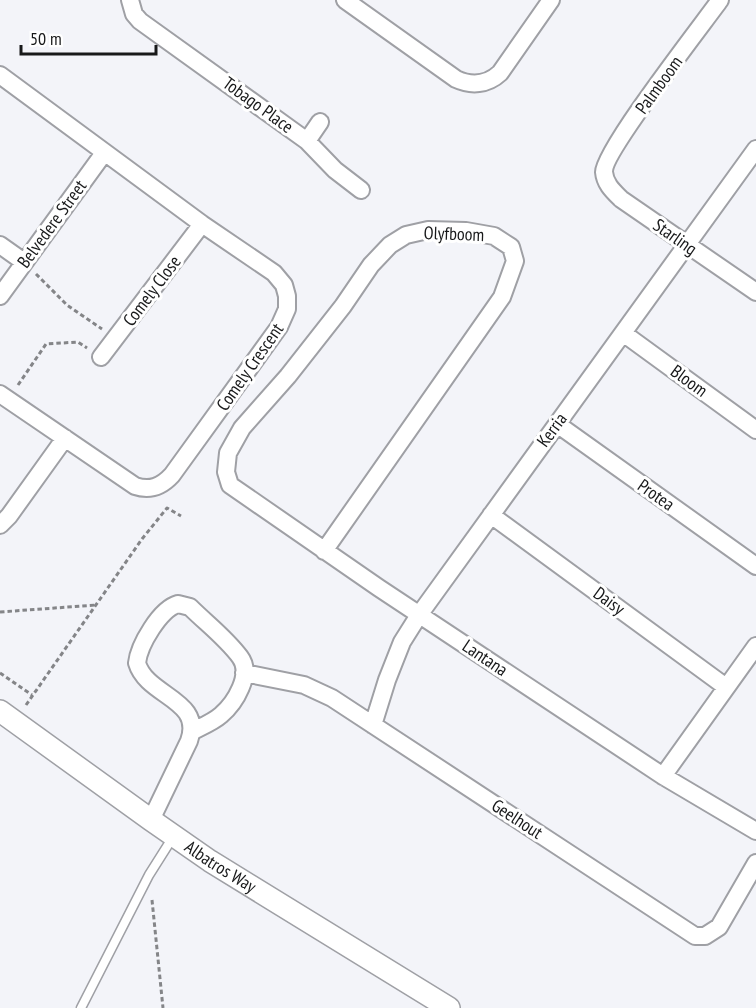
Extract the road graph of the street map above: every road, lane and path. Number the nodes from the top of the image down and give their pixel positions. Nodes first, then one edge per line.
1 (130, 0) edge
2 (345, 0) edge
3 (551, 0) edge
4 (720, 0) edge
5 (0, 75) edge
6 (320, 122) dead end
7 (307, 141) junction
8 (104, 153) junction
9 (754, 156) edge
10 (604, 173) joint
11 (361, 190) dead end
12 (202, 224) junction
13 (687, 244) junction
14 (0, 245) edge
15 (24, 262) junction
16 (756, 292) edge
17 (0, 296) edge
18 (622, 333) junction
19 (116, 339) junction
20 (78, 342) dead end
21 (101, 357) dead end
22 (4, 396) edge
23 (557, 424) junction
24 (756, 429) edge
25 (65, 438) junction
26 (226, 472) joint
27 (181, 516) dead end
28 (491, 516) junction
29 (0, 525) edge
30 (324, 551) junction
31 (756, 566) edge
32 (96, 605) junction
33 (0, 612) edge
34 (419, 615) junction
35 (756, 646) edge
36 (0, 673) edge
37 (244, 673) junction
38 (726, 687) junction
39 (0, 711) edge
40 (374, 725) junction
41 (193, 731) junction
42 (663, 776) junction
43 (151, 820) junction
44 (756, 831) edge
45 (174, 836) junction
46 (756, 863) edge
47 (150, 875) junction
48 (81, 1008) edge
49 (163, 1008) edge
50 (449, 1008) edge

1 - 7 street, Tobago Place
2 - 3 street
4 - 10 street, Palmboom
5 - 8 street, Comely Crescent
6 - 7 street, Tobago Place
7 - 11 street, Tobago Place
8 - 12 street, Comely Crescent
8 - 15 street, Belvedere Street
9 - 13 street, Kerria
10 - 13 street, Starling
12 - 19 street, Comely Close
12 - 25 street, Comely Crescent
13 - 16 street, Starling
13 - 18 street, Kerria
14 - 15 street
15 - 17 street, Belvedere Street
15 - 19 path
18 - 23 street, Kerria
18 - 24 street, Bloom
19 - 21 street, Comely Close
20 - 22 path
22 - 25 street, Comely Crescent
23 - 28 street, Kerria
23 - 31 street, Protea
25 - 29 street
26 - 30 street, Lantana
26 - 30 street, Olyfboom
27 - 32 path
28 - 34 street, Kerria
28 - 38 street, Daisy
30 - 34 street, Lantana
32 - 33 path
32 - 36 path
34 - 40 street, Kerria
34 - 42 street, Lantana
35 - 38 street
37 - 40 street, Geelhout
37 - 41 street
37 - 41 street
38 - 42 street
39 - 43 street, Albatros Way
40 - 46 street, Geelhout
41 - 43 street
42 - 44 street, Lantana
43 - 45 street, Albatros Way
45 - 47 lane
45 - 50 street, Albatros Way
47 - 48 lane
47 - 49 path

